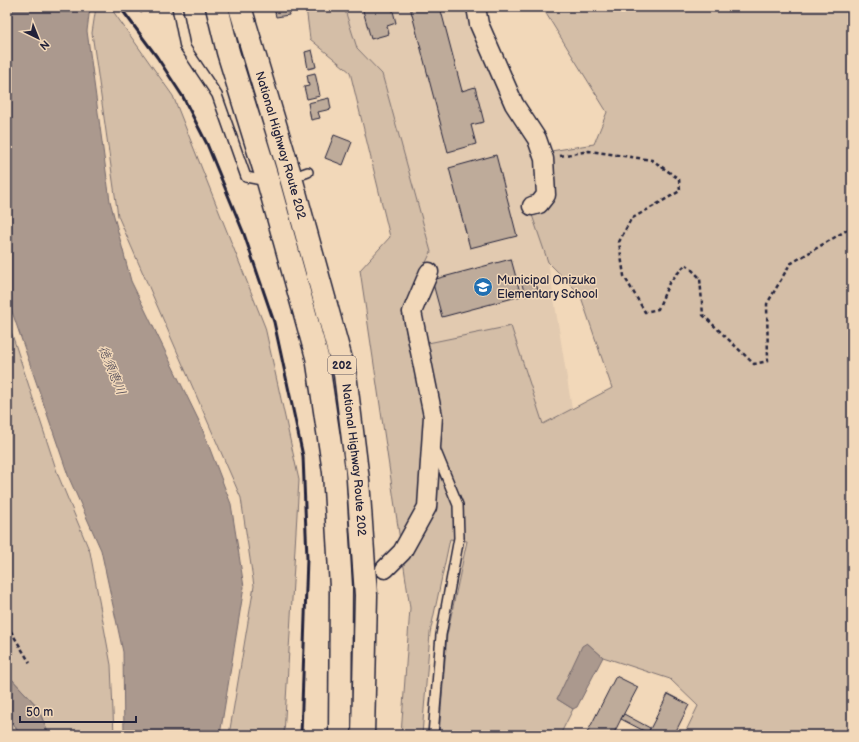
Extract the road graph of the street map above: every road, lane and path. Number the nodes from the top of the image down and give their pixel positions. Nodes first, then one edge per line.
1 (176, 7) edge
2 (217, 7) edge
3 (240, 7) edge
4 (476, 7) edge
5 (544, 159) junction
6 (268, 181) junction
7 (532, 206) dead end
8 (852, 227) edge
9 (429, 272) dead end
10 (432, 442) junction
11 (384, 569) dead end
12 (7, 625) edge
13 (30, 663) dead end
14 (340, 735) edge
15 (363, 735) edge
16 (433, 735) edge

1 - 6 lane
2 - 6 highway, National Highway Route 202 / 202
3 - 15 highway, National Highway Route 202 / 202
4 - 5 street
5 - 7 street
5 - 8 path
6 - 14 highway, National Highway Route 202 / 202
9 - 10 street
10 - 11 street
10 - 16 lane
12 - 13 path

